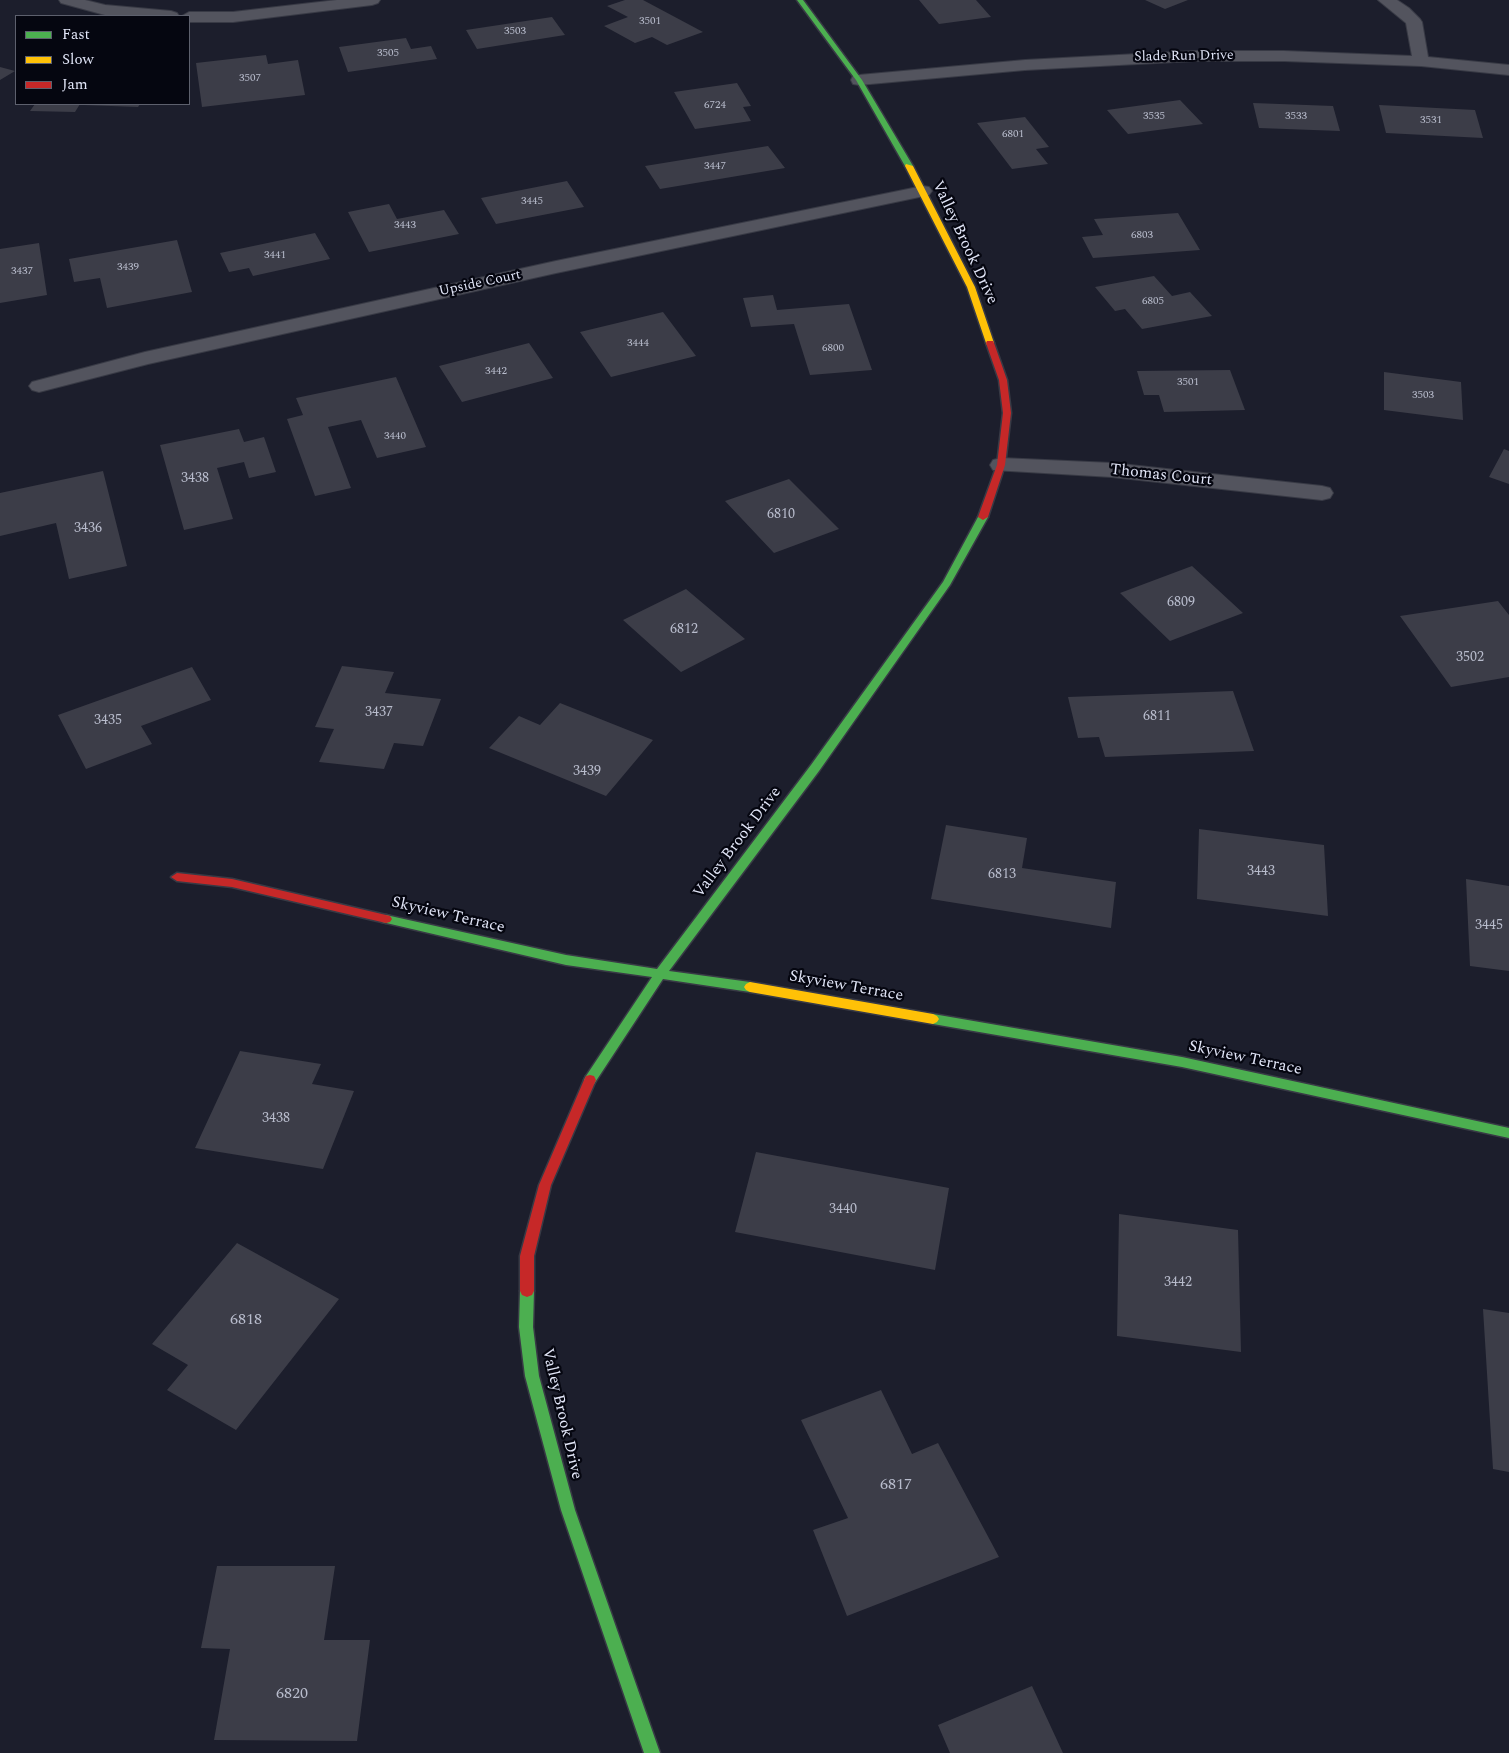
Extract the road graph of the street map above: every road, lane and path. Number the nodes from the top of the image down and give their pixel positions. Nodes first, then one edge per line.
1 (67, 0) edge
2 (372, 0) edge
3 (800, 0) edge
4 (1386, 0) edge
5 (160, 15) edge
6 (190, 17) edge
7 (1421, 61) junction
8 (1509, 70) edge
9 (859, 80) junction
10 (923, 191) junction
11 (39, 386) dead end
12 (1001, 465) junction
13 (1322, 493) dead end
14 (177, 877) dead end
15 (660, 974) junction
16 (1509, 1133) edge
17 (652, 1753) edge

1 - 5 street
2 - 6 street
3 - 9 street, Valley Brook Drive
4 - 7 street
7 - 8 street, Slade Run Drive
7 - 9 street, Slade Run Drive
9 - 10 street, Valley Brook Drive
10 - 11 street, Upside Court
10 - 12 street, Valley Brook Drive
12 - 13 street, Thomas Court
12 - 15 street, Valley Brook Drive
14 - 15 street, Skyview Terrace
15 - 16 street, Skyview Terrace
15 - 17 street, Valley Brook Drive

